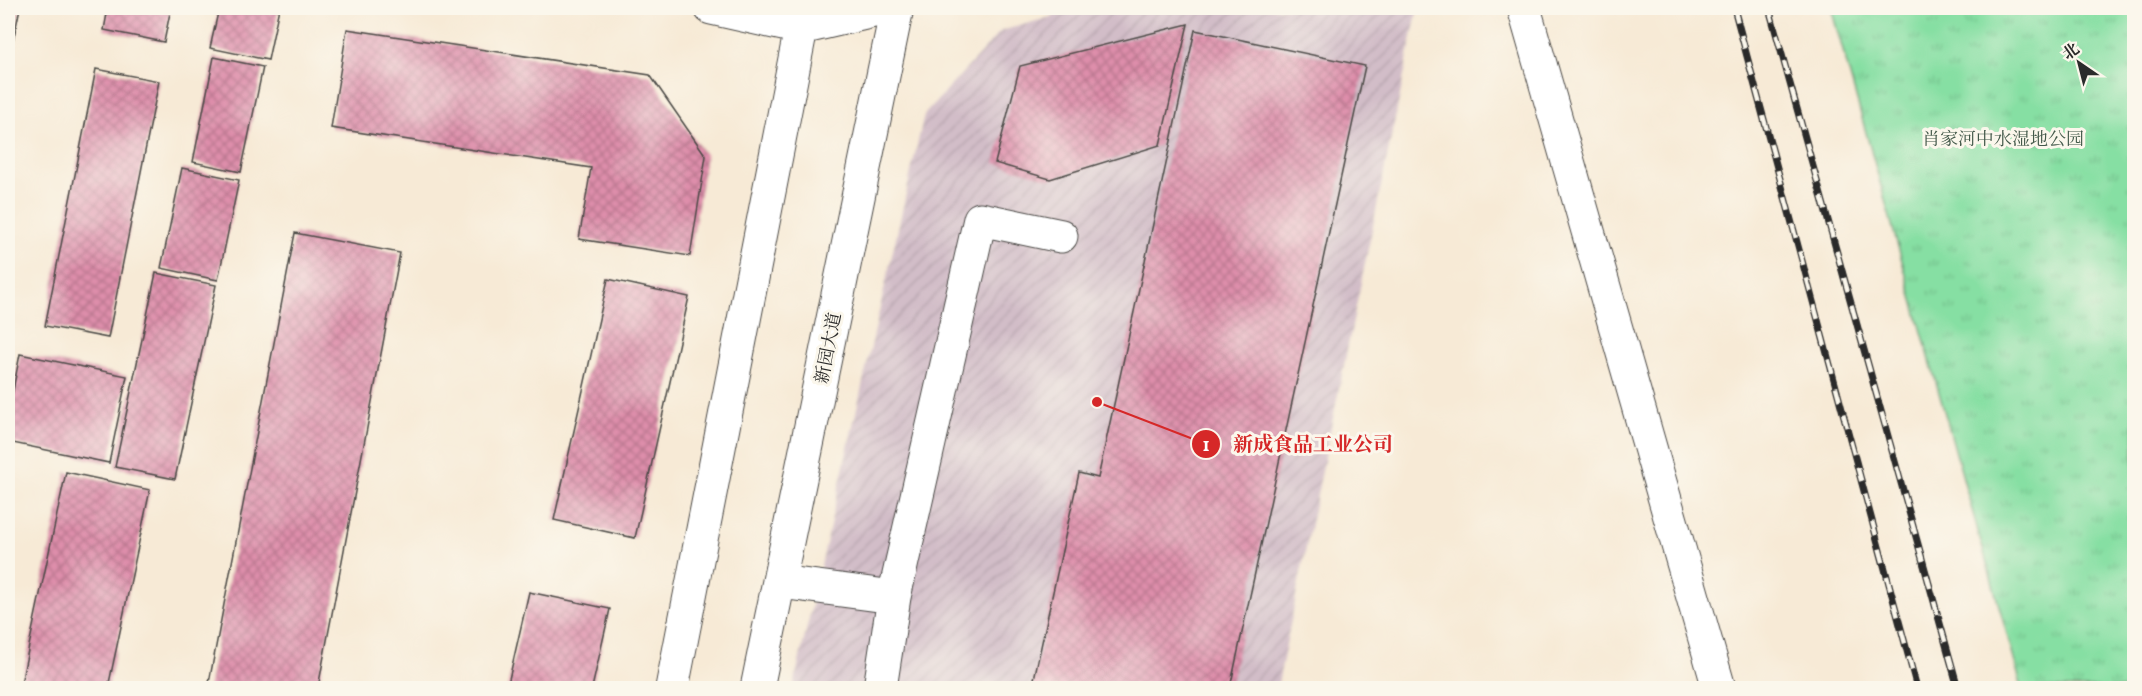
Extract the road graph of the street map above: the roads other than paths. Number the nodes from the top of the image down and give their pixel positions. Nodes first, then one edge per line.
1 (711, 8) edge
2 (888, 8) edge
3 (897, 8) edge
4 (1524, 8) edge
5 (801, 28) junction
6 (1061, 236) dead end
7 (780, 582) junction
8 (894, 597) junction
9 (672, 688) edge
10 (757, 688) edge
11 (880, 688) edge
12 (1719, 688) edge

1 - 5 street
2 - 5 street
3 - 7 street, 新园大道
4 - 12 street
5 - 9 street
6 - 8 street
7 - 8 street
7 - 10 street, 新园大道
8 - 11 street

